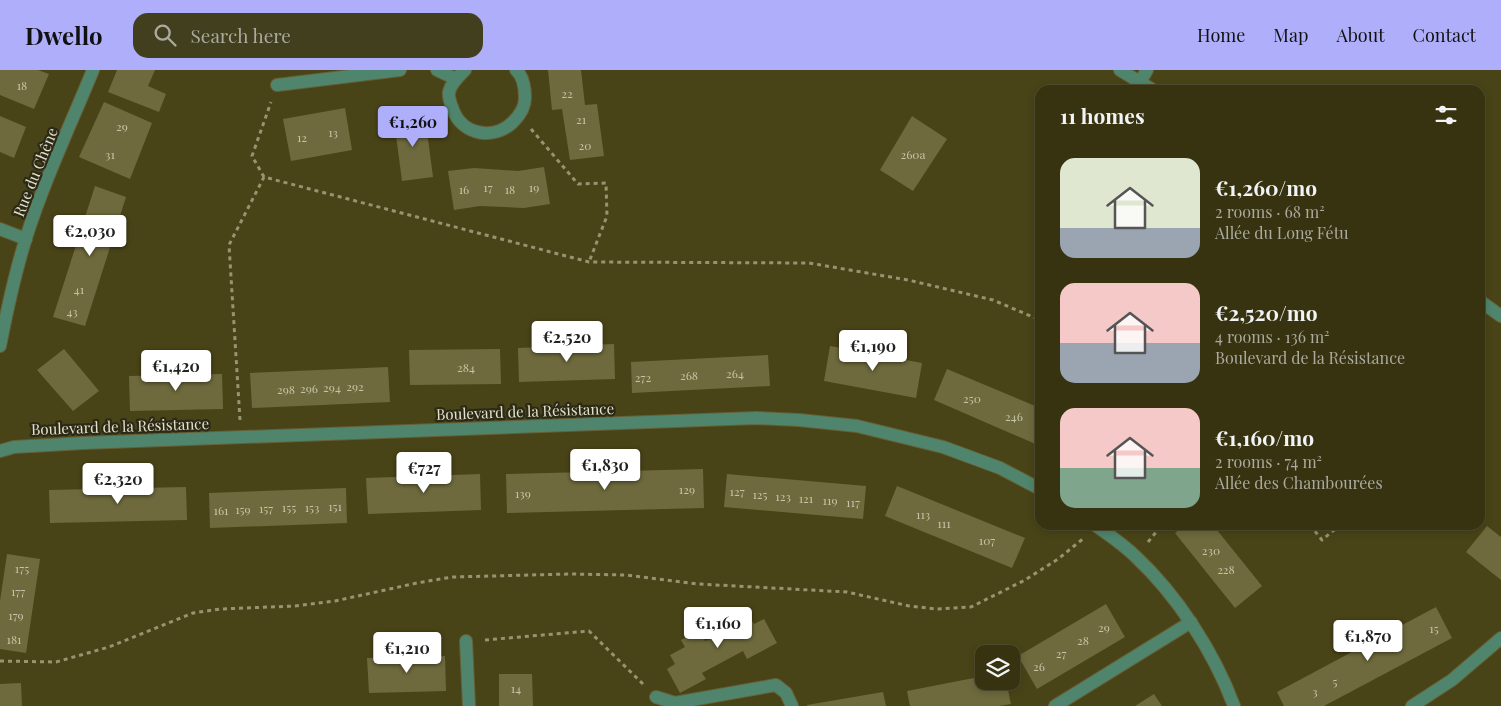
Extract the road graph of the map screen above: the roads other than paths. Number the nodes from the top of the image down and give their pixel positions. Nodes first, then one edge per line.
1 (93, 70) edge
2 (400, 70) edge
3 (437, 70) edge
4 (465, 70) edge
5 (516, 70) edge
6 (1120, 70) edge
7 (1147, 70) edge
8 (456, 79) junction
9 (1140, 82) junction
10 (277, 84) road end
11 (1145, 85) edge
12 (0, 229) edge
13 (26, 239) junction
14 (1485, 305) edge
15 (1501, 316) edge
16 (0, 346) edge
17 (0, 451) edge
18 (1035, 486) edge
19 (1102, 530) edge
20 (1191, 622) junction
21 (1501, 638) edge
22 (466, 641) road end
23 (656, 697) road end
24 (469, 706) edge
25 (792, 706) edge
26 (1055, 706) edge
27 (1234, 706) edge
28 (1412, 706) edge

1 - 13 street, Rue du Chêne
2 - 10 street
3 - 8 street
4 - 8 street
5 - 8 street
6 - 9 street
7 - 9 street
9 - 11 street
12 - 13 street
13 - 16 street, Rue du Chêne
14 - 15 street
17 - 18 street, Boulevard de la Résistance
19 - 20 street
20 - 26 street
20 - 27 street
21 - 28 street
22 - 24 street
23 - 25 street

